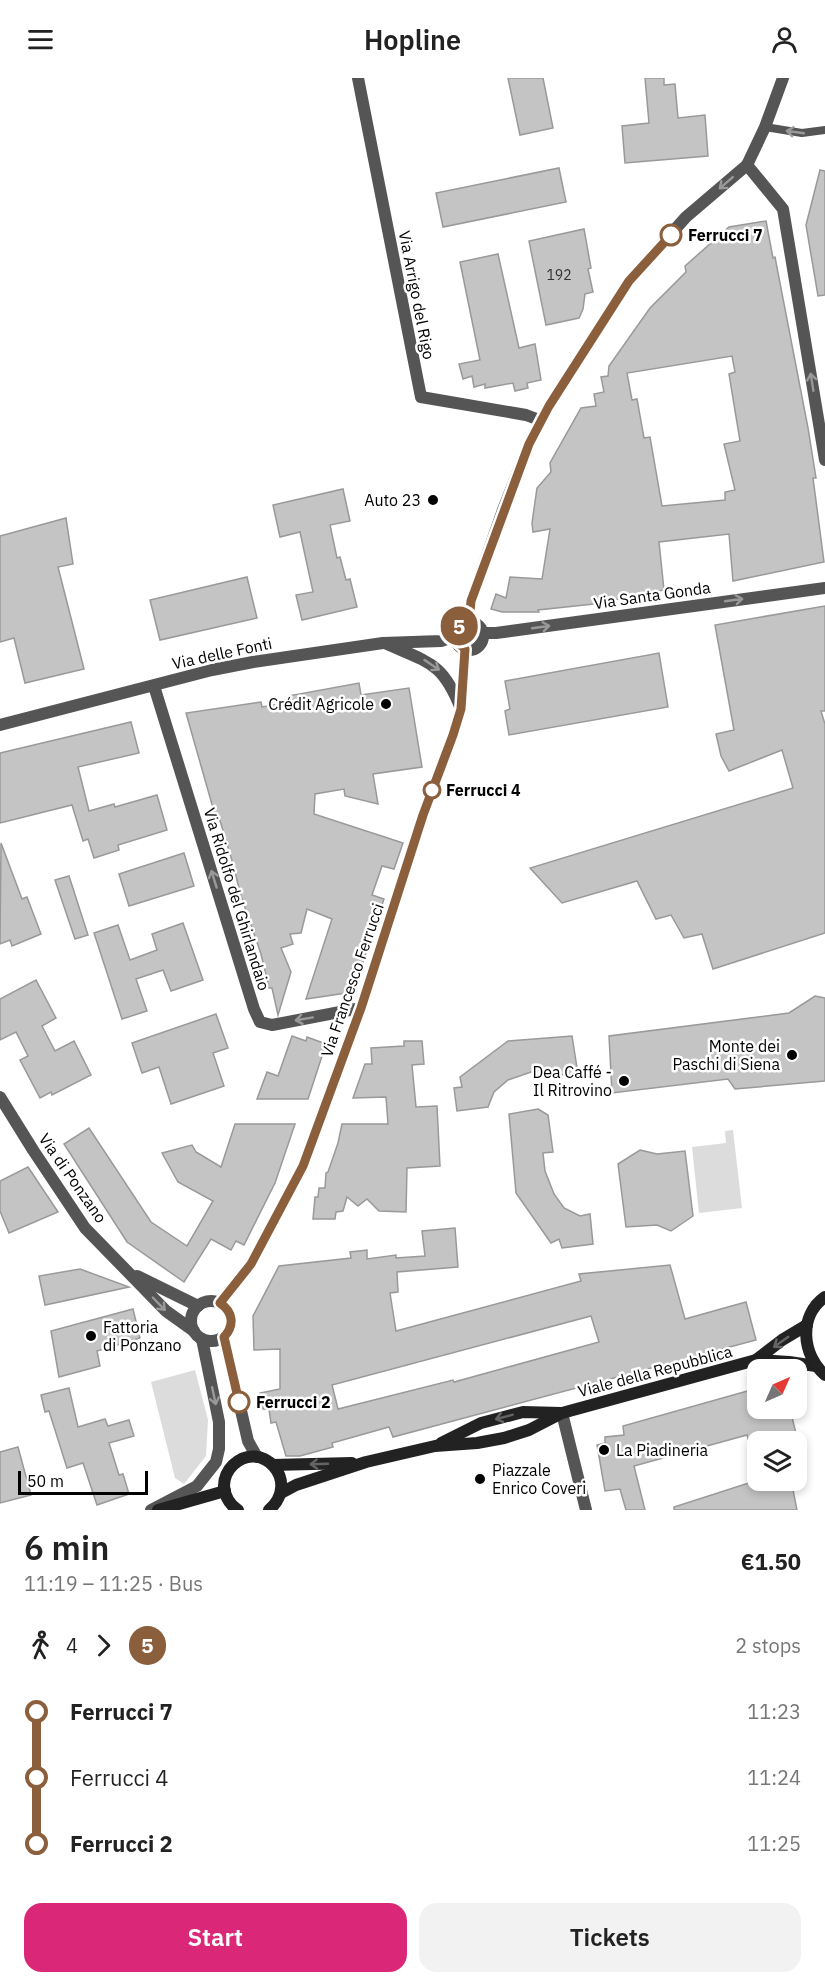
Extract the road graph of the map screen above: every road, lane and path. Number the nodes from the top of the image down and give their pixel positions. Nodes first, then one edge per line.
1 (358, 78) edge
2 (783, 78) edge
3 (765, 127) junction
4 (825, 130) edge
5 (747, 165) junction
6 (542, 421) junction
7 (825, 460) edge
8 (825, 588) edge
9 (469, 622) junction
10 (483, 633) junction
11 (456, 636) junction
12 (383, 643) junction
13 (465, 649) junction
14 (154, 686) junction
15 (461, 709) junction
16 (0, 726) edge
17 (361, 1008) junction
18 (0, 1097) edge
19 (128, 1272) junction
20 (825, 1297) edge
21 (220, 1303) junction
22 (198, 1306) junction
23 (807, 1325) junction
24 (198, 1335) junction
25 (224, 1337) junction
26 (757, 1359) edge
27 (747, 1362) edge
28 (820, 1371) edge
29 (562, 1413) junction
30 (435, 1446) junction
31 (257, 1457) junction
32 (366, 1462) junction
33 (273, 1465) junction
34 (225, 1491) junction
35 (281, 1493) junction
36 (233, 1509) edge
37 (151, 1510) edge
38 (159, 1510) edge
39 (268, 1510) edge
40 (586, 1510) edge

1 - 6 street, Via Arrigo del Rigo
2 - 3 street
4 -> 3 lane
3 - 5 street
5 -> 6 street
7 -> 5 street
6 - 9 street
10 -> 8 street, Via Santa Gonda
9 - 10 street
9 - 11 street
10 - 13 street
11 - 12 street, Via delle Fonti
11 - 13 street
12 - 14 street, Via delle Fonti
12 -> 15 street
13 - 15 street, Via Francesco Ferrucci
14 - 16 street, Via delle Fonti
17 -> 14 street, Via Ridolfo del Ghirlandaio
15 - 17 street, Via Francesco Ferrucci
17 - 21 street, Via Francesco Ferrucci
18 - 19 street, Via di Ponzano
19 - 22 street
19 -> 24 street, Via di Ponzano
20 - 23 main road
21 - 22 street
21 - 25 street
22 - 24 street
23 -> 26 main road
23 - 28 main road
24 - 25 street
24 -> 37 street
25 - 31 street
27 - 29 main road, Viale della Repubblica
29 - 30 main road, Viale della Repubblica
29 -> 30 main road, Viale della Repubblica
29 - 40 street
30 - 32 main road, Viale della Repubblica
31 - 33 main road
31 - 34 main road
32 -> 33 main road
32 - 35 main road
33 - 35 main road
34 - 36 main road
34 - 38 main road
35 - 39 main road

